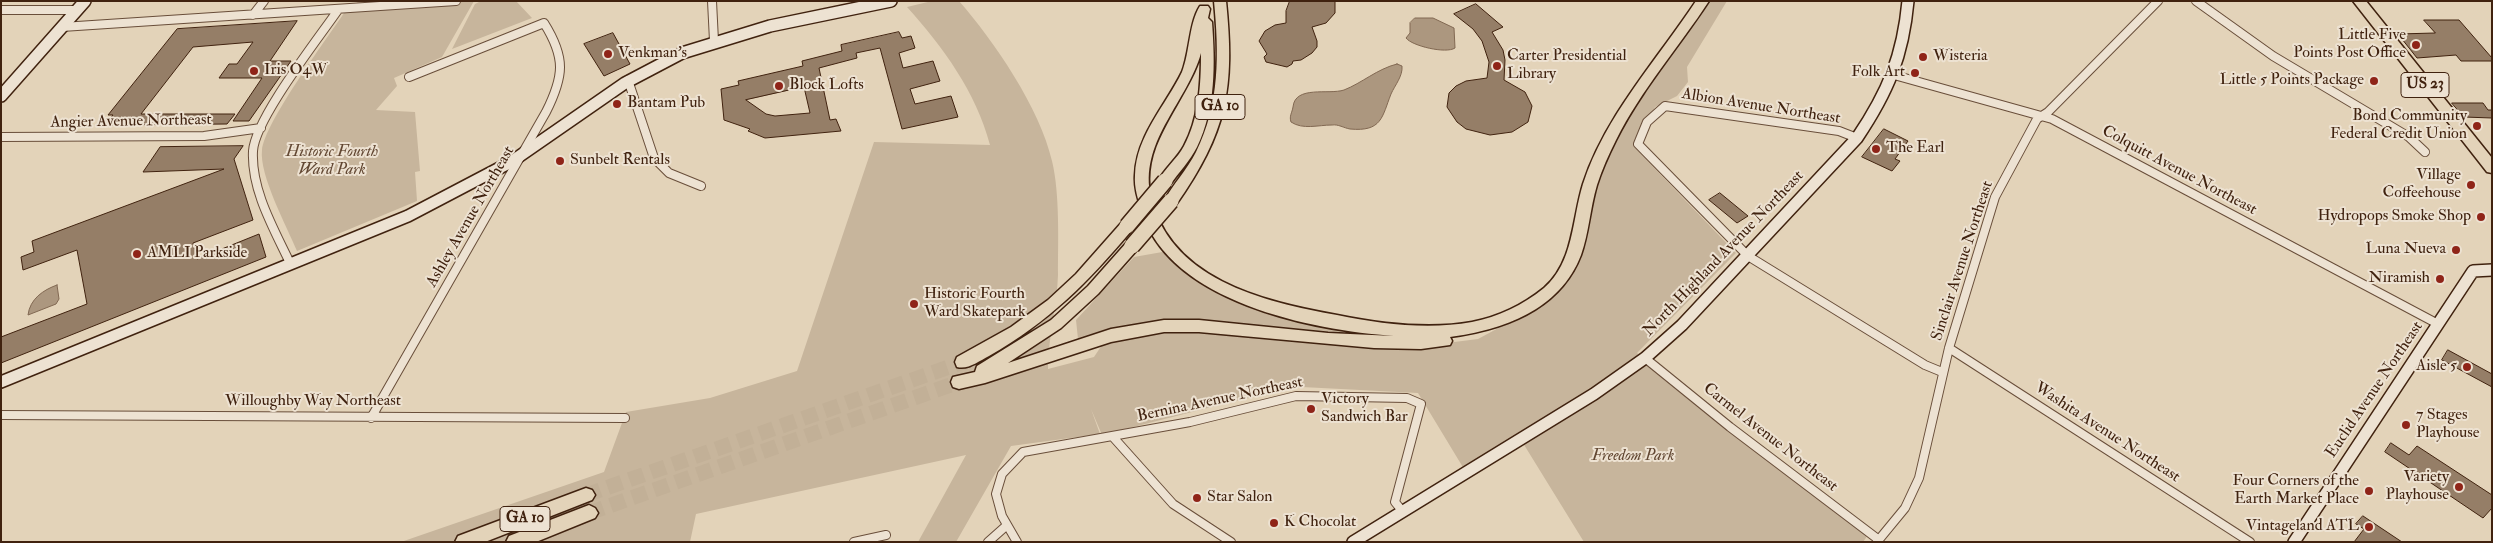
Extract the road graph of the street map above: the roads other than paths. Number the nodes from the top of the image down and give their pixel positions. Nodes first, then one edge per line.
1 (84, 1) edge
2 (264, 1) edge
3 (456, 1) edge
4 (712, 1) edge
5 (891, 1) edge
6 (1220, 1) edge
7 (1703, 1) edge
8 (1908, 1) edge
9 (2158, 1) edge
10 (2196, 1) edge
11 (2359, 1) edge
12 (1204, 5) edge
13 (1, 10) edge
14 (77, 10) junction
15 (338, 10) junction
16 (253, 15) junction
17 (62, 27) junction
18 (714, 41) junction
19 (1894, 75) junction
20 (409, 77) dead end
21 (628, 80) junction
22 (1, 96) edge
23 (2042, 116) junction
24 (261, 128) junction
25 (1, 137) edge
26 (1857, 138) junction
27 (2425, 152) dead end
28 (524, 154) junction
29 (2492, 168) edge
30 (701, 186) dead end
31 (1748, 256) junction
32 (290, 264) junction
33 (2492, 270) edge
34 (1504, 319) junction
35 (2438, 324) junction
36 (1949, 348) junction
37 (1645, 358) junction
38 (963, 362) tunnel mouth
39 (1942, 372) junction
40 (1, 382) edge
41 (1, 415) edge
42 (371, 418) junction
43 (625, 418) dead end
44 (1113, 437) junction
45 (586, 495) tunnel mouth
46 (1402, 512) junction
47 (590, 513) tunnel mouth
48 (1006, 526) junction
49 (886, 535) dead end
50 (1878, 541) edge
51 (464, 542) edge
52 (515, 542) edge
53 (854, 542) edge
54 (988, 542) edge
55 (1017, 542) edge
56 (1231, 542) edge
57 (1353, 542) edge
58 (2250, 542) edge
59 (2294, 542) edge

1 - 14 main road
2 - 16 street
3 - 15 street
4 - 18 street
5 - 18 main road
6 - 34 highway, GA 10, bridge
7 - 34 highway
8 - 19 main road, North Highland Avenue Northeast
9 - 23 street, Sinclair Avenue Northeast
10 - 27 street
11 - 29 highway, US 23
12 - 34 highway
12 - 38 highway, GA 10, bridge
13 - 14 street
14 - 17 main road
15 - 16 street
15 - 24 street
16 - 17 street
17 - 22 main road
18 - 21 main road
19 - 23 street, Colquitt Avenue Northeast
19 - 26 main road, North Highland Avenue Northeast
20 - 28 street, Ashley Avenue Northeast
21 - 28 main road
21 - 30 street
23 - 35 street, Colquitt Avenue Northeast
23 - 36 street, Sinclair Avenue Northeast
24 - 25 street, Angier Avenue Northeast
24 - 32 street
26 - 31 main road, North Highland Avenue Northeast
26 - 31 street, Albion Avenue Northeast
28 - 32 main road
28 - 42 street, Ashley Avenue Northeast
31 - 37 main road, North Highland Avenue Northeast
31 - 39 street
32 - 40 main road
33 - 35 main road, Euclid Avenue Northeast
35 - 59 main road, Euclid Avenue Northeast
36 - 39 street, Sinclair Avenue Northeast
36 - 58 street, Washita Avenue Northeast
37 - 46 main road, North Highland Avenue Northeast
37 - 50 street, Carmel Avenue Northeast
39 - 50 street, Sinclair Avenue Northeast
41 - 42 street, Willoughby Way Northeast
42 - 43 street, Willoughby Way Northeast
44 - 46 street, Bernina Avenue Northeast
44 - 48 street, Bernina Avenue Northeast
44 - 56 street
45 - 51 highway, GA 10
46 - 57 main road, North Highland Avenue Northeast
47 - 52 highway, GA 10
48 - 54 street
48 - 55 street, Bernina Avenue Northeast
49 - 53 street

